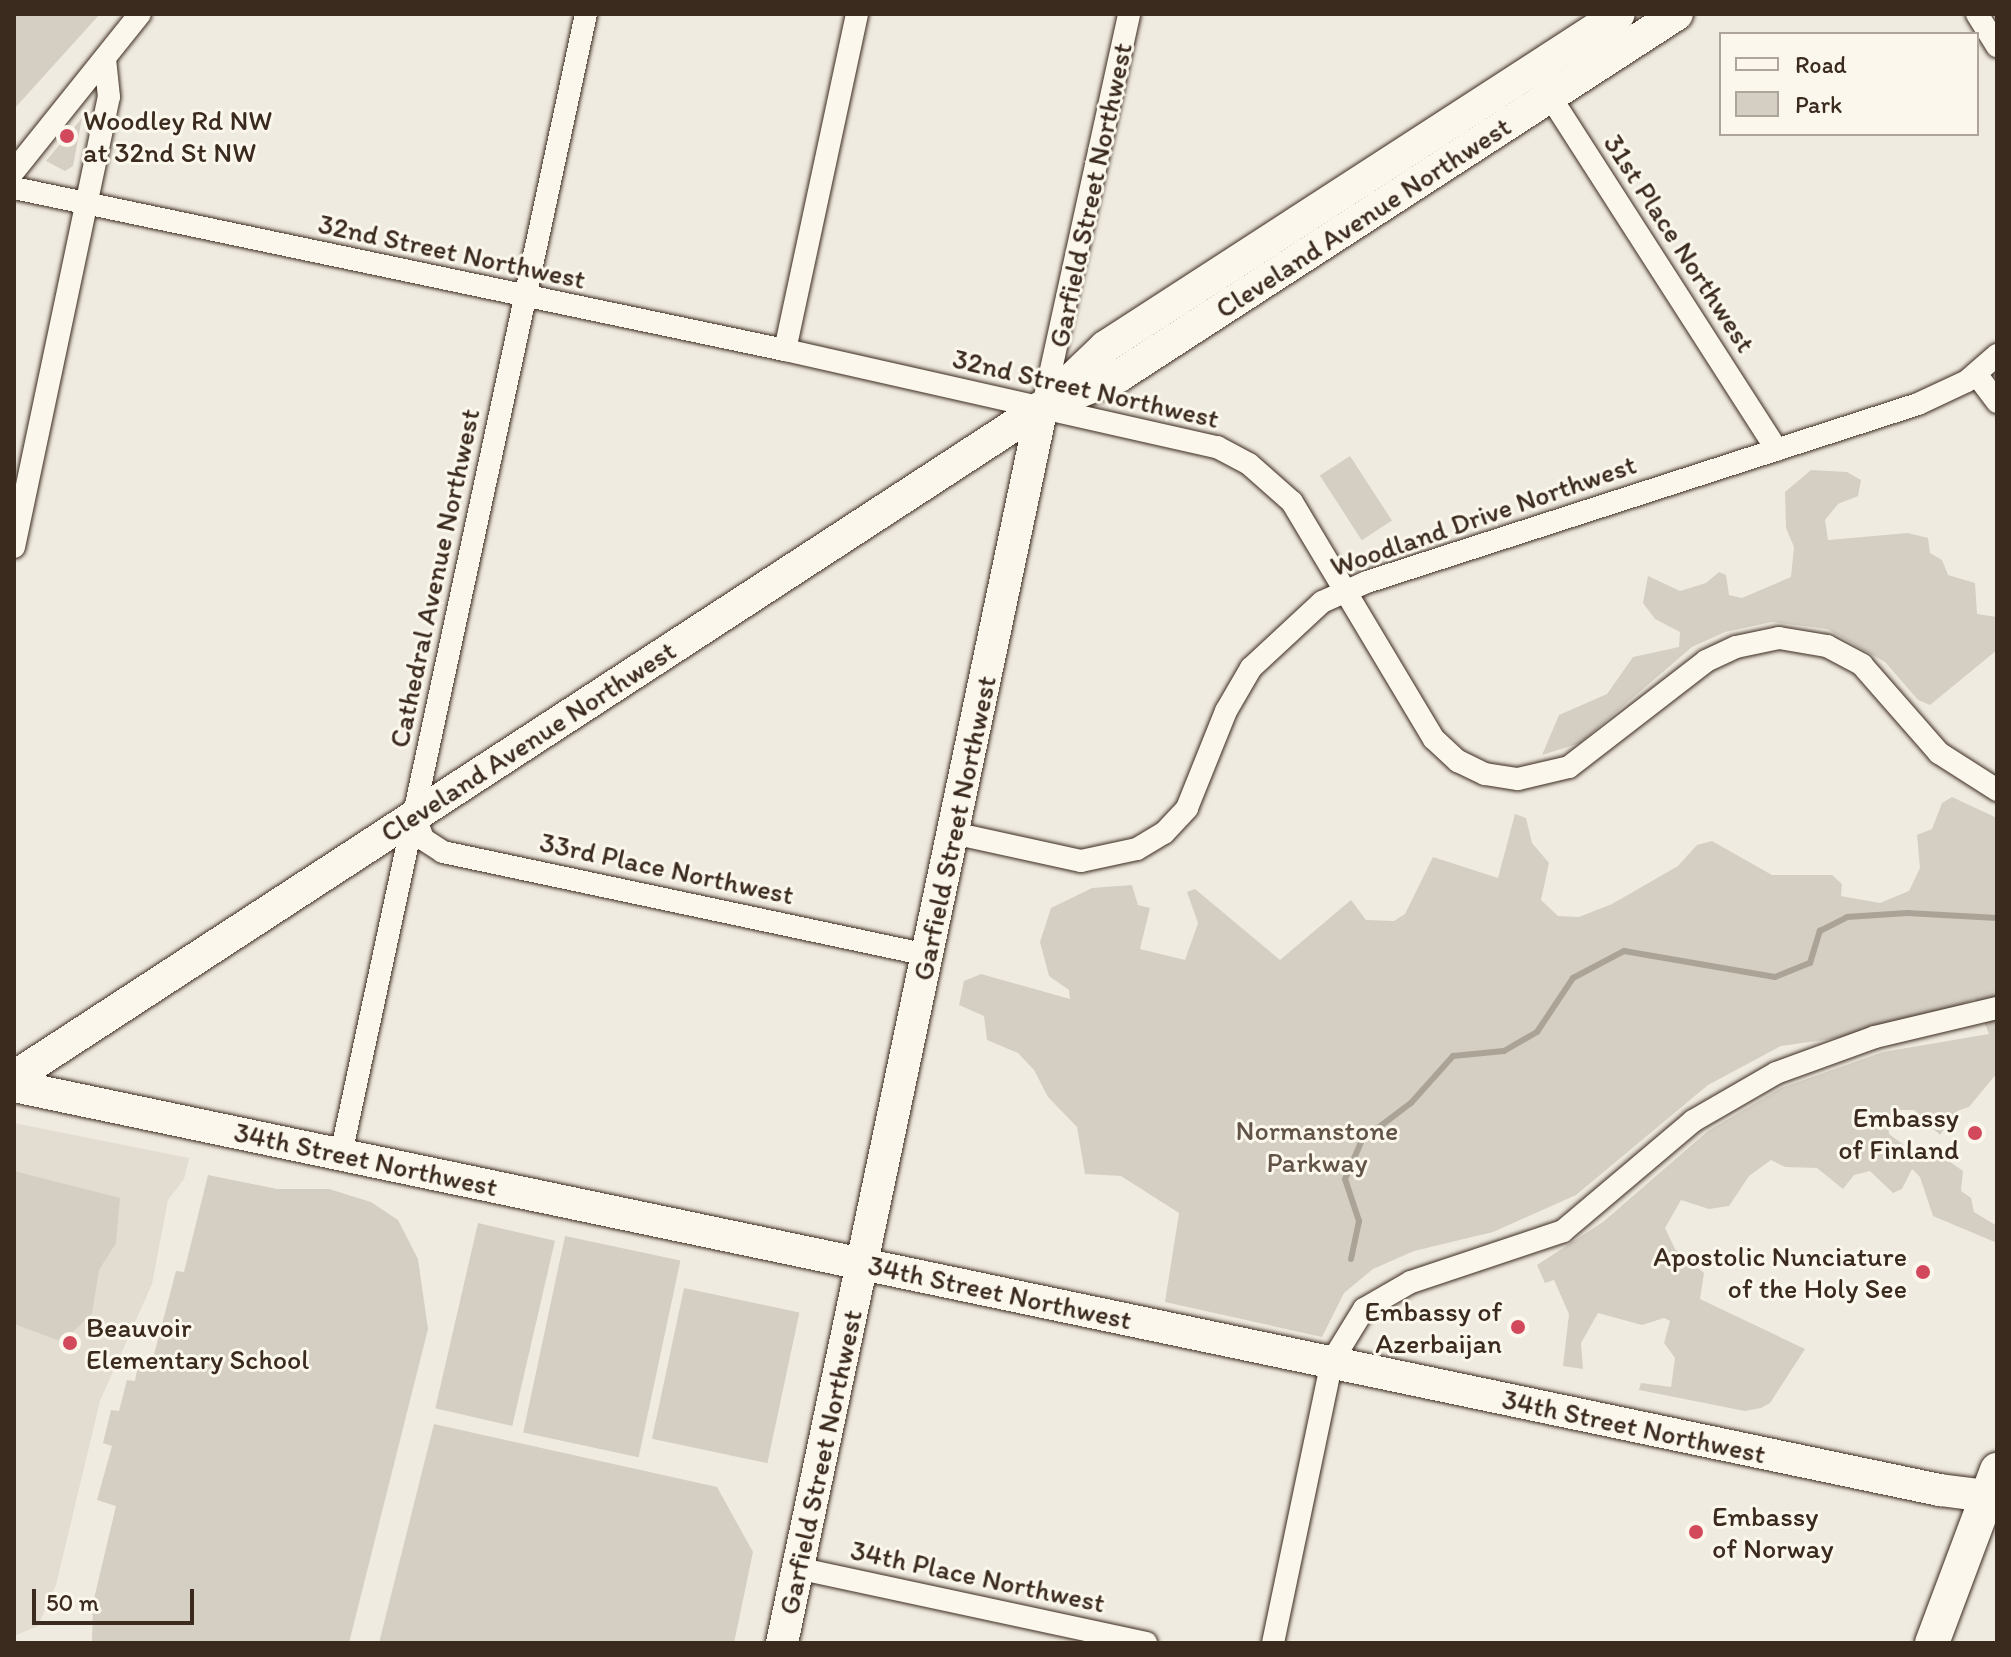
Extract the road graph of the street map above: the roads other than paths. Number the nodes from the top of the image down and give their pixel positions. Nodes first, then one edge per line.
1 (140, 14) edge
2 (586, 14) edge
3 (857, 14) edge
4 (1129, 14) edge
5 (1619, 14) edge
6 (1677, 14) edge
7 (1977, 14) edge
8 (1997, 46) edge
9 (105, 60) junction
10 (1541, 82) junction
11 (14, 171) edge
12 (14, 188) edge
13 (87, 204) junction
14 (525, 297) junction
15 (785, 350) junction
16 (1997, 355) edge
17 (1976, 374) junction
18 (1997, 402) edge
19 (1042, 407) junction
20 (1777, 450) junction
21 (14, 547) edge
22 (1346, 591) junction
23 (1997, 790) edge
24 (414, 815) junction
25 (953, 833) junction
26 (927, 955) junction
27 (1997, 1008) edge
28 (14, 1077) edge
29 (14, 1086) edge
30 (341, 1154) junction
31 (862, 1263) junction
32 (1332, 1361) junction
33 (1993, 1488) edge
34 (797, 1568) junction
35 (782, 1643) edge
36 (1146, 1643) edge
37 (1273, 1643) edge
38 (1932, 1643) edge

1 - 9 street
2 - 14 street, Cathedral Avenue Northwest
3 - 15 street
4 - 19 street, Garfield Street Northwest
5 - 10 main road, Cleveland Avenue Northwest
6 - 10 main road, Cleveland Avenue Northwest
7 - 8 street
9 - 11 street
9 - 13 street
10 - 19 main road, Cleveland Avenue Northwest
10 - 20 street, 31st Place Northwest
12 - 13 street, 32nd Street Northwest
13 - 14 street, 32nd Street Northwest
13 - 21 street
14 - 15 street, 32nd Street Northwest
14 - 24 street, Cathedral Avenue Northwest
15 - 19 street, 32nd Street Northwest
16 - 17 street, Woodland Drive Northwest
17 - 18 street
17 - 20 street, Woodland Drive Northwest
19 - 22 street, 32nd Street Northwest
19 - 24 main road, Cleveland Avenue Northwest
19 - 25 main road, Garfield Street Northwest
20 - 22 street, Woodland Drive Northwest
22 - 23 street, 32nd Street Northwest
22 - 25 street, Woodland Drive Northwest
24 - 26 street, 33rd Place Northwest
24 - 28 main road, Cleveland Avenue Northwest
24 - 30 street, Cathedral Avenue Northwest
25 - 26 main road, Garfield Street Northwest
26 - 31 main road, Garfield Street Northwest
27 - 32 street
29 - 30 main road, 34th Street Northwest
30 - 31 main road, 34th Street Northwest
31 - 32 main road, 34th Street Northwest
31 - 34 main road, Garfield Street Northwest
32 - 33 main road, 34th Street Northwest
32 - 37 street
33 - 38 main road
34 - 35 main road, Garfield Street Northwest
34 - 36 street, 34th Place Northwest

